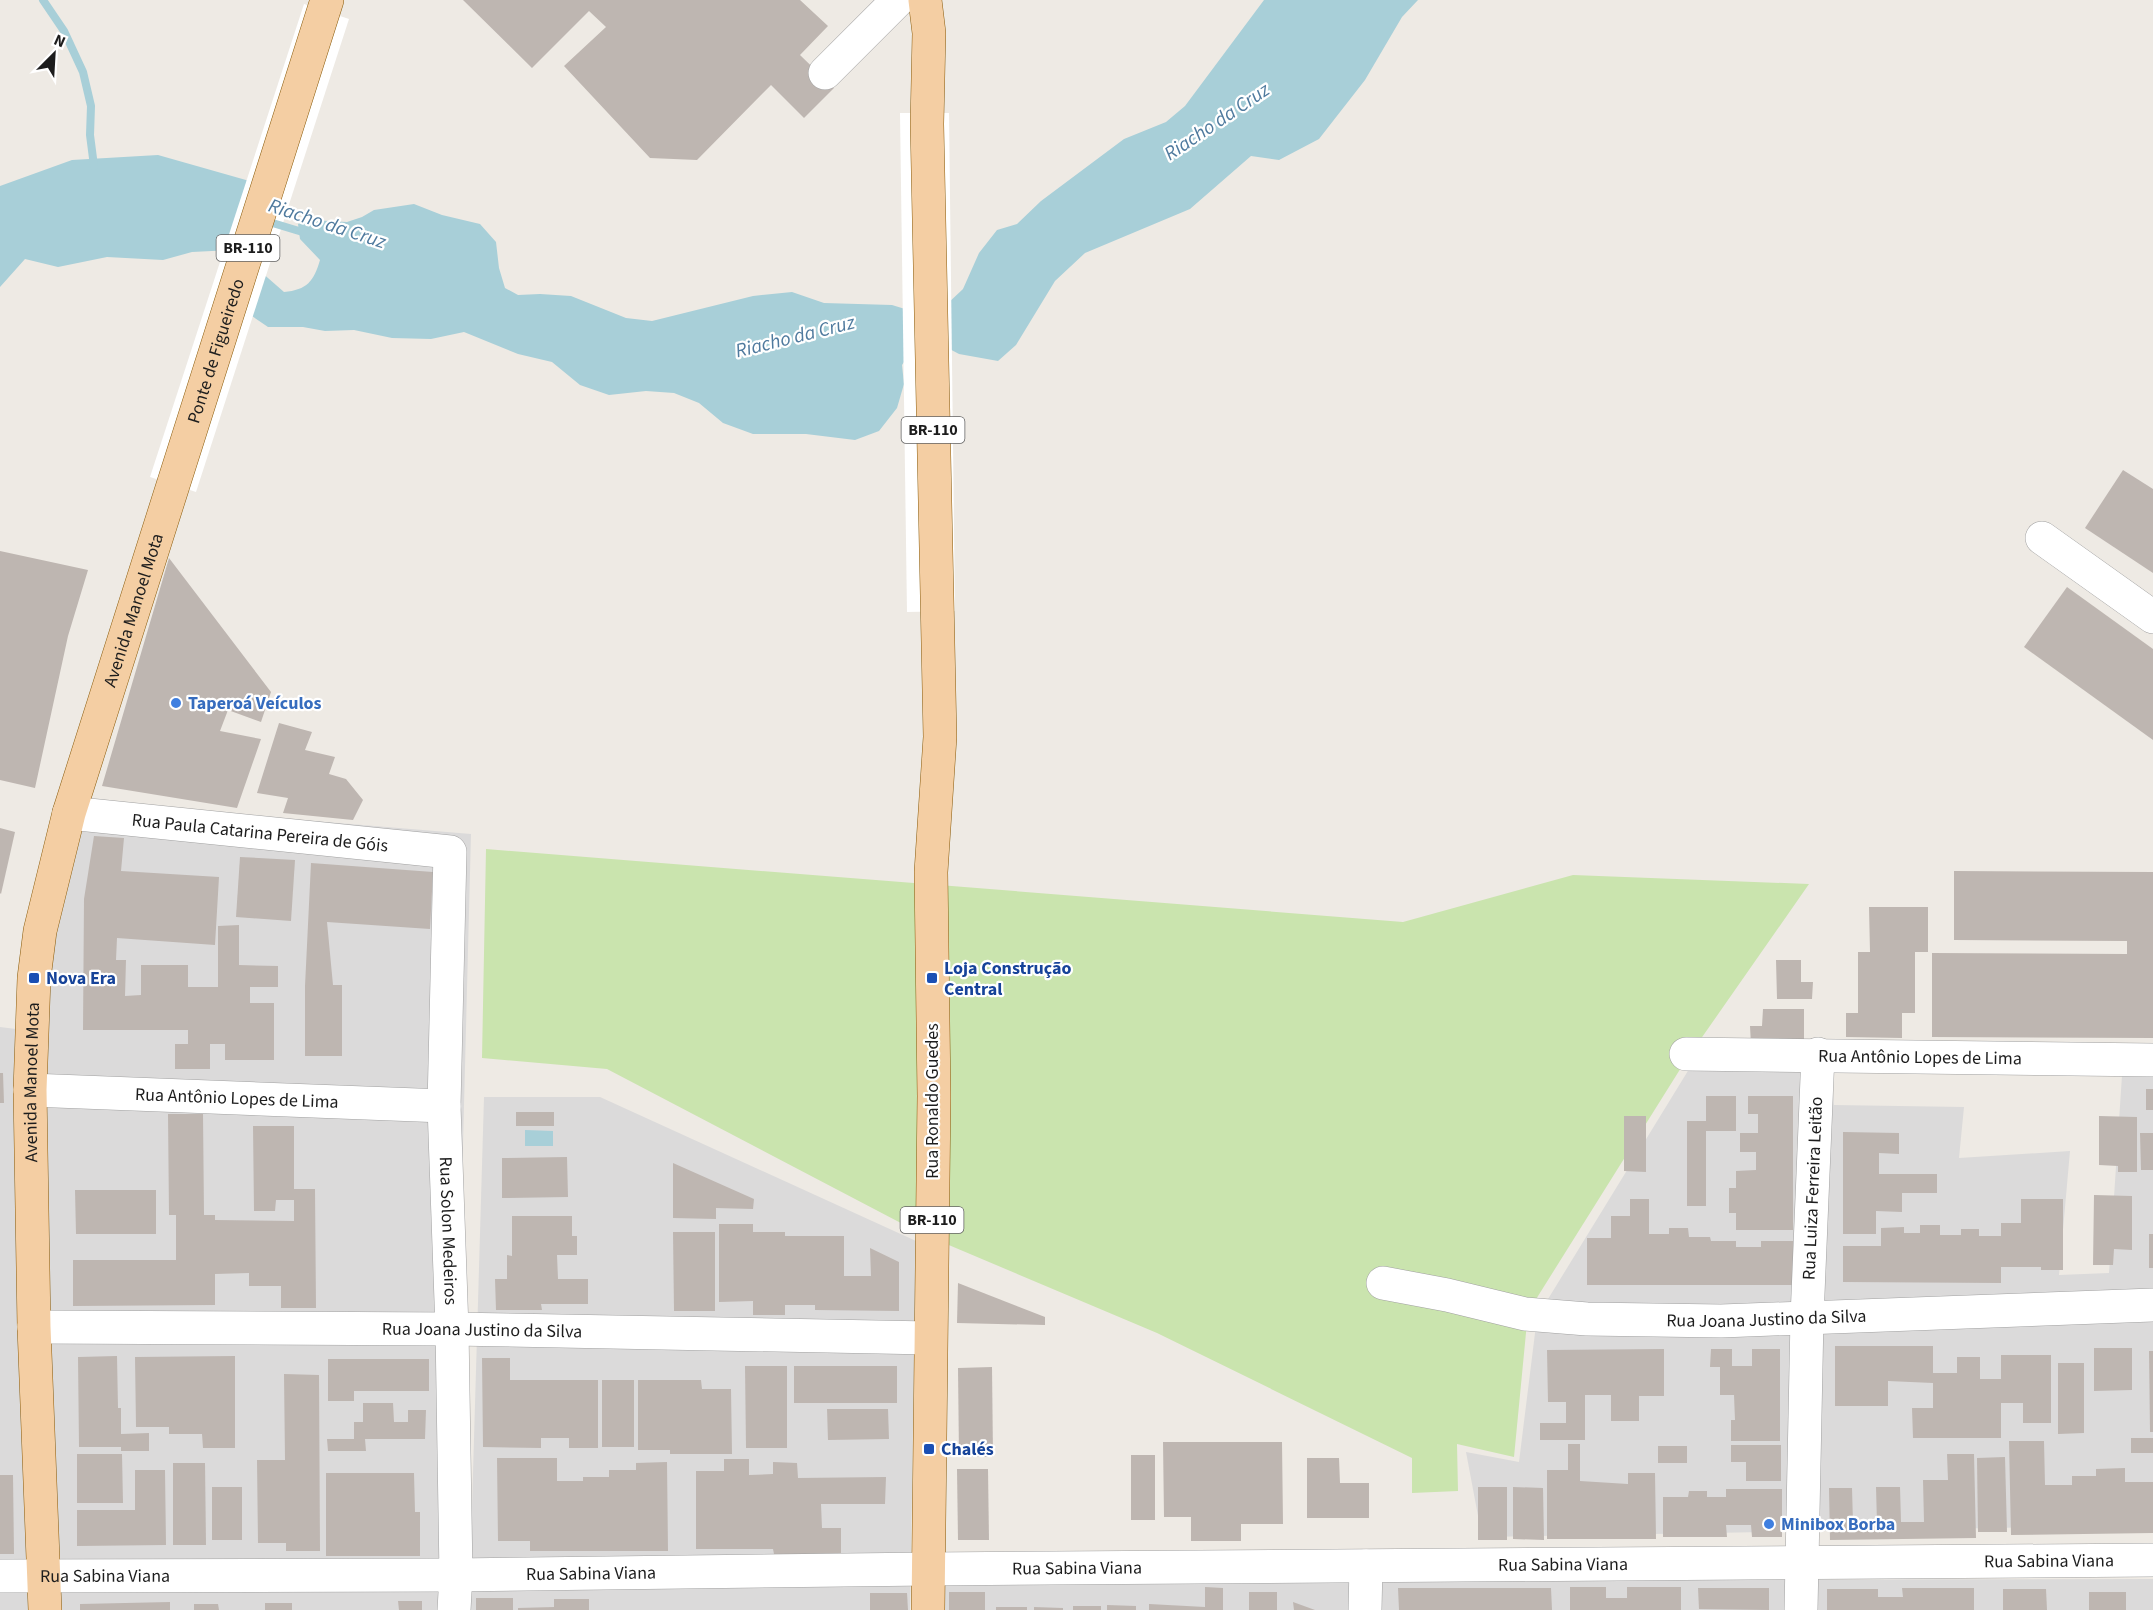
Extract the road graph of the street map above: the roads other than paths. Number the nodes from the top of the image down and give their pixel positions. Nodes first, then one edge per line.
1 (898, 0) edge
2 (925, 0) edge
3 (322, 14) edge
4 (825, 73) dead end
5 (178, 468) joint
6 (2042, 538) dead end
7 (2153, 617) edge
8 (69, 813) junction
9 (450, 852) joint
10 (1686, 1054) dead end
11 (1818, 1054) junction
12 (2153, 1060) edge
13 (30, 1090) junction
14 (444, 1106) junction
15 (1383, 1283) dead end
16 (2153, 1305) edge
17 (1807, 1318) junction
18 (34, 1327) junction
19 (452, 1329) junction
20 (930, 1338) junction
21 (2153, 1560) edge
22 (1802, 1563) junction
23 (1366, 1566) junction
24 (929, 1569) junction
25 (44, 1575) junction
26 (456, 1575) junction
27 (0, 1576) edge
28 (45, 1610) edge
29 (454, 1610) edge
30 (928, 1610) edge
31 (1365, 1610) edge
32 (1801, 1610) edge

1 - 4 street
2 - 20 main road, Rua Ronaldo Guedes / BR-110
3 - 5 main road, Ponte de Figueiredo / BR-110
5 - 8 main road, Avenida Manoel Mota / BR-110
6 - 7 street
8 - 9 street, Rua Paula Catarina Pereira de Góis
8 - 13 main road, Avenida Manoel Mota / BR-110
9 - 14 street, Rua Solon Medeiros
10 - 11 street, Rua Antônio Lopes de Lima
11 - 12 street, Rua Antônio Lopes de Lima
11 - 17 street, Rua Luiza Ferreira Leitão
13 - 14 street, Rua Antônio Lopes de Lima
13 - 18 main road, Avenida Manoel Mota / BR-110
14 - 19 street, Rua Solon Medeiros
15 - 17 street, Rua Joana Justino da Silva
16 - 17 street, Rua Joana Justino da Silva
17 - 22 street, Rua Luiza Ferreira Leitão
18 - 19 street, Rua Joana Justino da Silva
18 - 25 main road, Avenida Manoel Mota / BR-110
19 - 20 street, Rua Joana Justino da Silva
19 - 26 street, Rua Solon Medeiros
20 - 24 main road, Rua Ronaldo Guedes / BR-110
21 - 22 street, Rua Sabina Viana
22 - 23 street, Rua Sabina Viana
22 - 32 street, Rua Luiza Ferreira Leitão
23 - 24 street, Rua Sabina Viana
23 - 31 street
24 - 26 street, Rua Sabina Viana
24 - 30 main road, Rua Ronaldo Guedes / BR-110
25 - 26 street, Rua Sabina Viana
25 - 27 street, Rua Sabina Viana
25 - 28 main road, Avenida Manoel Mota / BR-110
26 - 29 street, Rua Solon Medeiros

